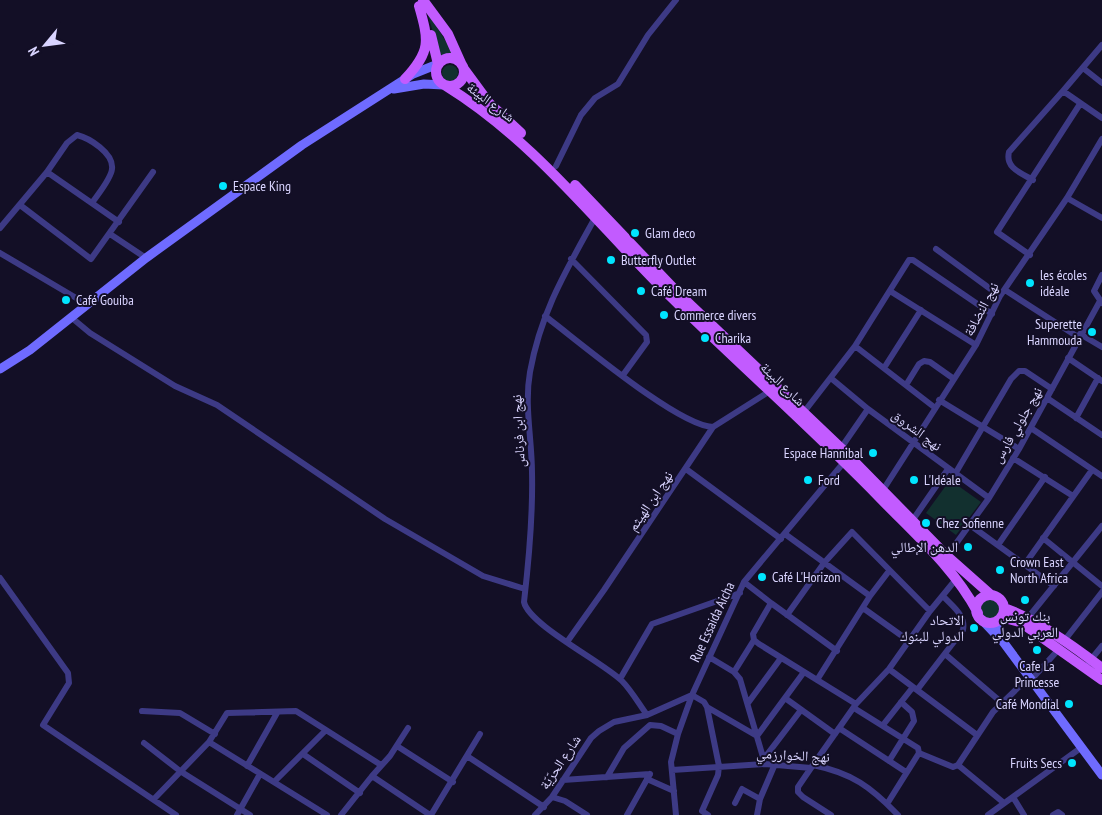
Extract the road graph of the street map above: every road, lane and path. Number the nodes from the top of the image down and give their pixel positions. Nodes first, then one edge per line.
1 (676, 0) edge
2 (420, 2) edge
3 (1102, 45) edge
4 (438, 64) junction
5 (462, 66) junction
6 (1083, 68) junction
7 (405, 79) junction
8 (1102, 83) edge
9 (445, 85) junction
10 (391, 90) junction
11 (1063, 91) junction
12 (1080, 104) junction
13 (1102, 118) edge
14 (1102, 139) edge
15 (556, 166) junction
16 (47, 172) junction
17 (153, 172) dead end
18 (1033, 180) junction
19 (1067, 198) junction
20 (92, 203) junction
21 (20, 205) junction
22 (597, 214) junction
23 (1102, 218) edge
24 (119, 222) junction
25 (0, 228) edge
26 (110, 234) junction
27 (936, 249) dead end
28 (0, 253) edge
29 (1030, 255) junction
30 (146, 258) junction
31 (570, 259) junction
32 (1102, 275) edge
33 (890, 291) junction
34 (1002, 293) junction
35 (1101, 302) edge
36 (88, 305) junction
37 (921, 310) junction
38 (992, 314) junction
39 (545, 316) junction
40 (72, 318) junction
41 (1079, 336) junction
42 (976, 345) junction
43 (855, 346) junction
44 (1102, 347) edge
45 (1068, 358) junction
46 (884, 368) junction
47 (0, 369) edge
48 (623, 375) junction
49 (832, 379) junction
50 (954, 379) junction
51 (1100, 380) edge
52 (906, 385) junction
53 (1052, 389) junction
54 (770, 391) junction
55 (1047, 398) junction
56 (939, 400) junction
57 (934, 407) junction
58 (868, 409) junction
59 (804, 412) junction
60 (1076, 418) junction
61 (713, 426) junction
62 (982, 427) junction
63 (1031, 428) junction
64 (1102, 435) edge
65 (914, 443) junction
66 (1019, 449) junction
67 (845, 455) junction
68 (1013, 458) junction
69 (948, 468) junction
70 (686, 469) junction
71 (1092, 470) junction
72 (955, 474) junction
73 (1102, 476) edge
74 (1045, 477) junction
75 (883, 490) junction
76 (1073, 496) junction
77 (989, 498) junction
78 (912, 521) junction
79 (970, 525) junction
80 (1102, 526) edge
81 (783, 536) junction
82 (1044, 538) junction
83 (998, 545) junction
84 (947, 556) junction
85 (824, 563) junction
86 (1074, 563) junction
87 (1025, 564) junction
88 (889, 570) junction
89 (0, 578) edge
90 (957, 578) junction
91 (744, 582) junction
92 (1054, 586) junction
93 (1102, 586) edge
94 (525, 589) junction
95 (1102, 592) edge
96 (740, 593) junction
97 (991, 595) junction
98 (870, 596) junction
99 (942, 596) junction
100 (771, 603) junction
101 (864, 608) junction
102 (930, 611) junction
103 (787, 615) junction
104 (1001, 615) junction
105 (980, 616) junction
106 (1027, 619) junction
107 (1000, 638) junction
108 (754, 640) junction
109 (909, 641) junction
110 (567, 642) junction
111 (1061, 645) junction
112 (1102, 646) edge
113 (836, 651) junction
114 (945, 654) junction
115 (709, 657) junction
116 (781, 658) junction
117 (1088, 664) junction
118 (1102, 668) edge
119 (889, 669) junction
120 (734, 672) junction
121 (804, 672) junction
122 (620, 679) junction
123 (1030, 679) junction
124 (817, 680) junction
125 (1102, 680) edge
126 (915, 688) junction
127 (692, 695) junction
128 (785, 698) junction
129 (901, 702) junction
130 (1001, 702) junction
131 (748, 703) junction
132 (855, 706) junction
133 (707, 707) junction
134 (801, 710) junction
135 (142, 711) dead end
136 (277, 713) junction
137 (647, 715) junction
138 (883, 725) junction
139 (408, 728) dead end
140 (326, 730) junction
141 (837, 731) junction
142 (215, 734) junction
143 (480, 734) dead end
144 (678, 734) junction
145 (757, 736) junction
146 (977, 736) junction
147 (904, 739) junction
148 (209, 742) junction
149 (144, 743) dead end
150 (397, 746) junction
151 (1082, 747) junction
152 (919, 753) junction
153 (303, 754) junction
154 (467, 756) junction
155 (889, 761) junction
156 (764, 762) junction
157 (775, 764) junction
158 (381, 765) junction
159 (958, 765) junction
160 (248, 766) junction
161 (719, 766) junction
162 (812, 766) junction
163 (672, 770) junction
164 (180, 771) junction
165 (906, 772) junction
166 (260, 774) junction
167 (1102, 775) edge
168 (372, 776) junction
169 (649, 776) junction
170 (607, 777) junction
171 (563, 780) junction
172 (274, 782) junction
173 (453, 782) junction
174 (674, 791) junction
175 (360, 793) junction
176 (552, 797) junction
177 (1013, 797) junction
178 (154, 799) junction
179 (760, 799) junction
180 (735, 803) dead end
181 (1004, 803) junction
182 (887, 804) junction
183 (544, 807) junction
184 (239, 812) edge
185 (759, 814) edge
186 (176, 815) edge
187 (250, 815) edge
188 (327, 815) edge
189 (341, 815) edge
190 (431, 815) edge
191 (535, 815) edge
192 (588, 815) edge
193 (627, 815) edge
194 (676, 815) edge
195 (708, 815) edge
196 (831, 815) edge
197 (898, 815) edge
198 (988, 815) edge
199 (1024, 815) edge
200 (1054, 815) edge
201 (1062, 815) edge

1 - 15 street
2 - 4 main road
2 - 5 main road, شارع البيئة
2 - 7 main road
3 - 6 street
4 - 5 main road
4 - 7 main road
4 - 9 main road
5 - 9 main road
5 - 15 main road, شارع البيئة
6 - 8 street
6 - 11 street
7 - 10 main road
9 - 10 main road
9 - 22 main road, شارع البيئة
10 - 30 main road
11 - 12 street
11 - 18 street
12 - 13 street
12 - 18 street
14 - 19 street, نهج النضافة
15 - 22 main road, شارع البيئة
16 - 20 street
16 - 20 street
16 - 21 street
17 - 24 street
18 - 29 street
19 - 23 street
19 - 29 street, نهج النضافة
20 - 24 street
21 - 25 street
21 - 26 street
22 - 31 street, نهج ابن فرناس
22 - 54 main road, شارع البيئة
22 - 59 main road, شارع البيئة
24 - 26 street
26 - 30 street
27 - 34 street
28 - 36 street
29 - 34 street, نهج النضافة
30 - 36 main road
31 - 39 street, نهج ابن فرناس
31 - 48 street
32 - 35 street
33 - 37 street
33 - 38 street
33 - 43 street
34 - 38 street, نهج النضافة
34 - 41 street
35 - 41 street, نهج جلولي فارس
36 - 40 main road
37 - 42 street
37 - 46 street
38 - 42 street, نهج النضافة
39 - 48 street
39 - 94 street, نهج ابن فرناس
40 - 47 main road
40 - 94 street
41 - 44 street
41 - 45 street, نهج جلولي فارس
42 - 50 street, نهج النضافة
43 - 46 street
43 - 49 street
45 - 51 street
45 - 53 street, نهج جلولي فارس
46 - 52 street
48 - 61 street
49 - 58 street, نهج الشروق
49 - 59 street
50 - 52 street
50 - 56 street, نهج النضافة
51 - 60 street
52 - 57 street
53 - 55 street, نهج جلولي فارس
53 - 62 street
54 - 61 street, نهج ابن الهيثم
54 - 67 main road, شارع البيئة
55 - 60 street
55 - 63 street, نهج جلولي فارس
56 - 57 street, نهج النضافة
56 - 62 street
57 - 65 street, نهج النضافة
58 - 65 street, نهج الشروق
58 - 67 street, Rue Essaida Aicha
59 - 67 main road, شارع البيئة
60 - 64 street
61 - 70 street, نهج ابن الهيثم
62 - 66 street
62 - 72 street
63 - 66 street, نهج جلولي فارس
63 - 71 street
65 - 69 street, نهج الشروق
65 - 75 street, نهج النضافة
66 - 68 street, نهج جلولي فارس
67 - 75 main road, شارع البيئة
67 - 81 street, Rue Essaida Aicha
67 - 90 main road, شارع البيئة
68 - 74 street
68 - 77 street, نهج جلولي فارس
69 - 72 street, نهج الشروق
69 - 78 street
70 - 81 street
70 - 110 street, نهج ابن الهيثم
71 - 73 street
71 - 76 street
72 - 77 street, نهج الشروق
74 - 76 street
74 - 83 street
75 - 78 main road, شارع البيئة
76 - 82 street
77 - 79 street, نهج جلولي فارس
78 - 84 main road, شارع البيئة
79 - 83 street
79 - 84 street, نهج جلولي فارس
80 - 86 street
81 - 85 street
81 - 91 street, Rue Essaida Aicha
82 - 86 street
82 - 87 street
83 - 87 street
84 - 97 main road, شارع البيئة
85 - 88 street
85 - 98 street
85 - 103 street
86 - 92 street
86 - 93 street
87 - 92 street
88 - 98 street
88 - 102 street
89 - 178 street
90 - 99 street
90 - 105 main road, شارع البيئة
91 - 96 street, Rue Essaida Aicha
91 - 100 street
92 - 106 street
94 - 110 street, نهج ابن فرناس
95 - 111 street
96 - 115 street, Rue Essaida Aicha
96 - 122 street
97 - 104 main road
97 - 105 main road
98 - 101 street
99 - 102 street
99 - 114 street
100 - 103 street
100 - 108 street
101 - 109 street
101 - 113 street
102 - 109 street
103 - 113 street
104 - 105 main road
104 - 106 main road
104 - 107 main road
104 - 111 main road
105 - 107 main road
106 - 111 main road
107 - 123 main road
108 - 116 street
108 - 120 street
109 - 119 street
110 - 122 street
111 - 117 main road
111 - 123 street
112 - 117 street
113 - 124 street
114 - 126 street
114 - 130 street
115 - 120 street
115 - 127 street, Rue Essaida Aicha
116 - 121 street
116 - 131 street
117 - 118 main road
117 - 125 main road
119 - 126 street
119 - 132 street
120 - 131 street
121 - 124 street
121 - 128 street
122 - 137 street
123 - 130 street
123 - 151 main road
124 - 132 street
126 - 129 street
126 - 146 street
127 - 133 street
127 - 137 street, شارع الحرّيّة
127 - 144 street, Rue Essaida Aicha
128 - 134 street
128 - 145 street
129 - 138 street
129 - 147 street
130 - 146 street
131 - 145 street
132 - 138 street
132 - 141 street
133 - 145 street
133 - 161 street
134 - 141 street
134 - 156 street
135 - 142 street
136 - 140 street
136 - 142 street
136 - 160 street
137 - 171 street, شارع الحرّيّة
138 - 147 street
139 - 150 street
140 - 153 street
140 - 158 street
141 - 155 street
141 - 162 street
142 - 148 street
143 - 154 street
144 - 163 street, Rue Essaida Aicha
144 - 170 street
145 - 156 street
146 - 159 street
147 - 152 street
147 - 155 street
148 - 160 street
148 - 164 street
149 - 164 street
150 - 158 street
150 - 173 street
151 - 167 main road
151 - 177 street
152 - 159 street
152 - 165 street
153 - 172 street
153 - 175 street
154 - 173 street
154 - 183 street
155 - 165 street
156 - 157 street, نهج الخوارزمي
156 - 161 street, نهج الخوارزمي
157 - 162 street, نهج الخوارزمي
157 - 179 street
158 - 168 street
159 - 181 street
160 - 166 street
161 - 163 street, نهج الخوارزمي
161 - 195 street
162 - 182 street, نهج الخوارزمي
162 - 196 street
163 - 174 street, Rue Essaida Aicha
164 - 178 street
164 - 184 street
165 - 182 street
166 - 172 street
166 - 184 street
168 - 175 street
168 - 190 street
169 - 170 street
169 - 174 street
169 - 193 street
170 - 171 street
171 - 176 street, شارع الحرّيّة
172 - 188 street
173 - 190 street
174 - 194 street, Rue Essaida Aicha
175 - 189 street
176 - 183 street, شارع الحرّيّة
176 - 192 street
177 - 181 street
177 - 199 street
178 - 186 street
179 - 180 street
179 - 185 street
181 - 198 street
182 - 197 street, نهج الخوارزمي
183 - 191 street, شارع الحرّيّة
184 - 187 street
200 - 201 street

